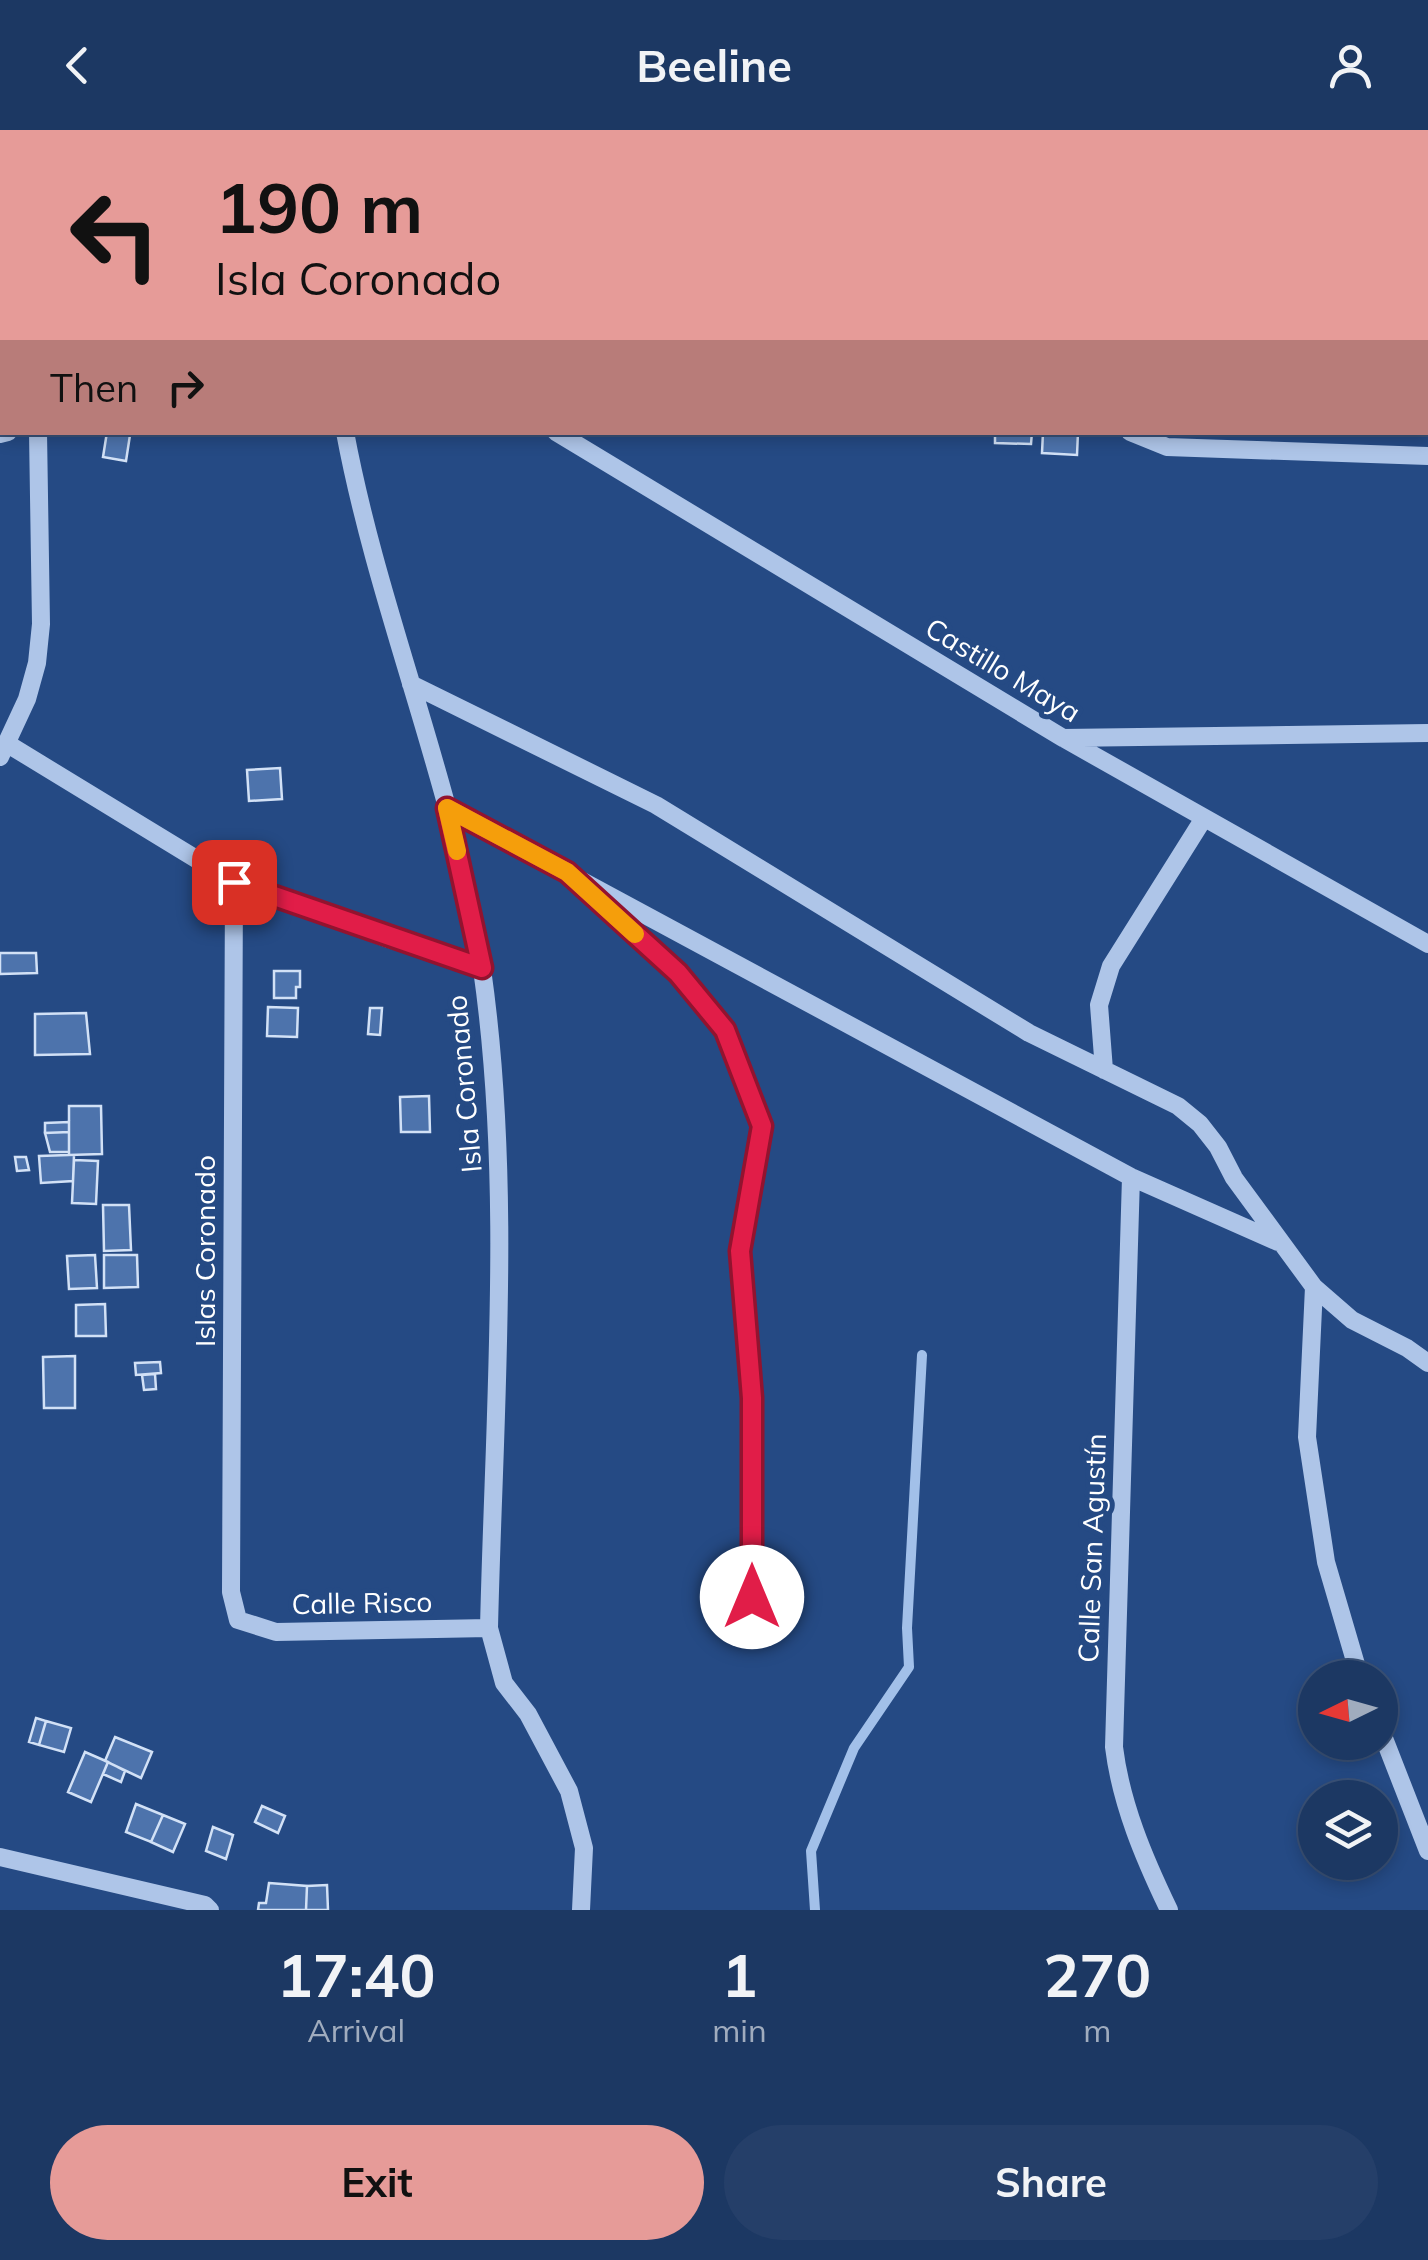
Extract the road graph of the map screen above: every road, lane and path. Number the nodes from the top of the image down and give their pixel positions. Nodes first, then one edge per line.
1 (38, 435) edge
2 (346, 435) edge
3 (561, 435) edge
4 (1138, 435) edge
5 (1428, 456) edge
6 (411, 684) junction
7 (1428, 733) edge
8 (1063, 738) junction
9 (3, 750) edge
10 (447, 808) junction
11 (1204, 818) junction
12 (567, 872) junction
13 (234, 882) junction
14 (1428, 944) edge
15 (482, 968) junction
16 (1104, 1070) junction
17 (1131, 1177) junction
18 (1279, 1242) junction
19 (1314, 1287) junction
20 (1428, 1363) edge
21 (238, 1620) joint
22 (490, 1628) junction
23 (752, 1637) dead end
24 (1355, 1660) edge
25 (1392, 1760) edge
26 (1428, 1851) edge
27 (0, 1857) edge
28 (210, 1910) edge
29 (581, 1910) edge
30 (1169, 1910) edge

1 - 9 street
2 - 6 street, Isla Coronado
3 - 8 street, Castillo Maya
4 - 5 street
6 - 10 street, Isla Coronado
6 - 16 street
7 - 8 street
8 - 11 street, Castillo Maya
9 - 13 street
10 - 12 street
10 - 15 street, Isla Coronado
11 - 14 street, Castillo Maya
11 - 16 street
12 - 17 street
12 - 23 street
13 - 15 street
13 - 21 street, Islas Coronado
15 - 22 street, Isla Coronado
16 - 18 street
17 - 18 street
17 - 30 street, Calle San Agustín
18 - 19 street
19 - 20 street
19 - 24 street
21 - 22 street, Calle Risco
22 - 29 street, Isla Coronado
25 - 26 street
27 - 28 street

